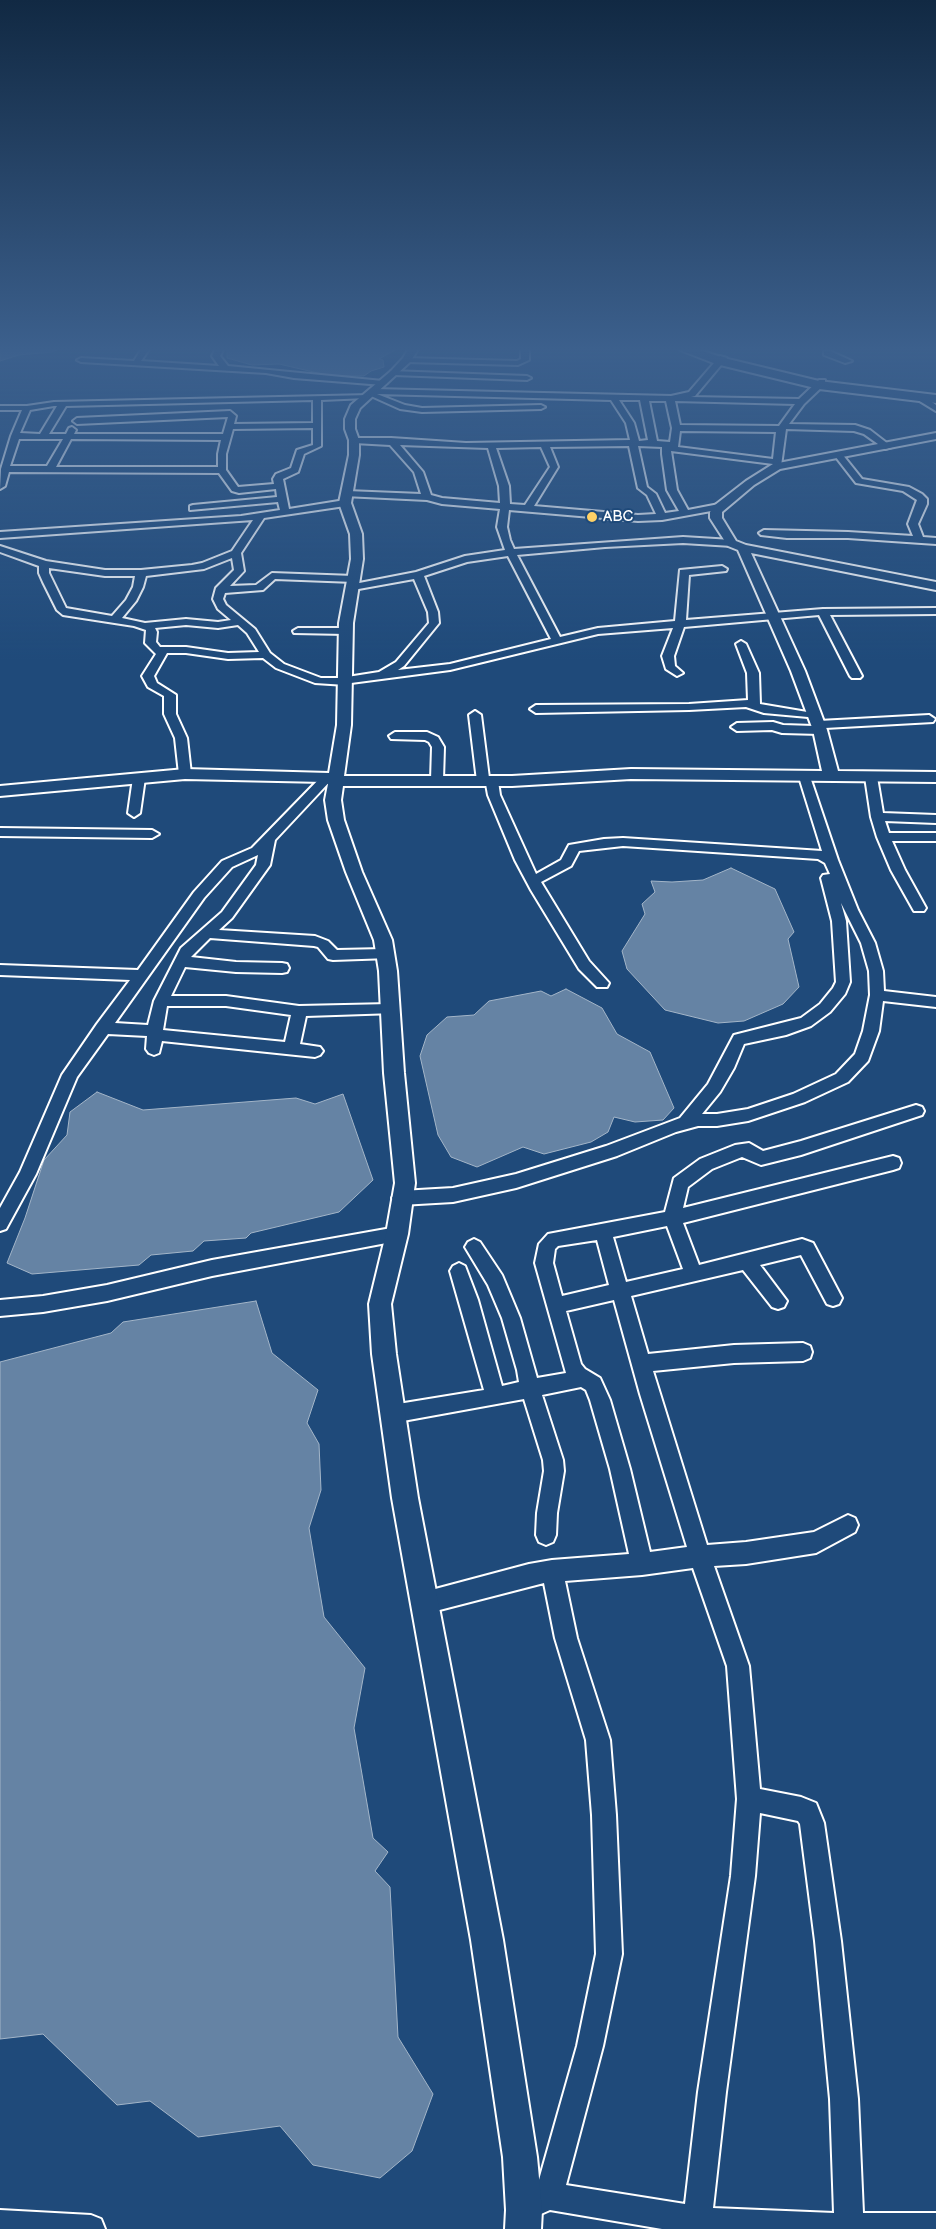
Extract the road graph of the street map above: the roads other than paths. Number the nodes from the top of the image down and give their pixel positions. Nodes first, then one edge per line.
1 (10, 452) edge
2 (59, 452) edge
3 (223, 452) edge
4 (300, 452) edge
5 (352, 452) edge
6 (402, 452) edge
7 (493, 452) edge
8 (547, 452) edge
9 (636, 452) edge
10 (667, 452) edge
11 (693, 452) edge
12 (779, 452) edge
13 (860, 452) edge
14 (838, 456) junction
15 (777, 464) junction
16 (5, 469) junction
17 (50, 469) junction
18 (222, 470) junction
19 (0, 486) edge
20 (280, 486) junction
21 (427, 497) junction
22 (282, 499) junction
23 (346, 499) junction
24 (505, 507) junction
25 (719, 507) junction
26 (193, 508) dead end
27 (528, 509) junction
28 (285, 512) junction
29 (685, 513) junction
30 (261, 516) junction
31 (662, 517) junction
32 (764, 534) dead end
33 (0, 535) edge
34 (919, 540) junction
35 (936, 541) edge
36 (737, 545) junction
37 (0, 549) edge
38 (512, 552) junction
39 (236, 553) junction
40 (44, 564) junction
41 (722, 569) dead end
42 (141, 573) junction
43 (418, 575) junction
44 (353, 583) junction
45 (936, 586) edge
46 (220, 590) junction
47 (936, 611) edge
48 (823, 612) junction
49 (772, 616) junction
50 (115, 620) junction
51 (239, 622) junction
52 (680, 624) junction
53 (144, 626) junction
54 (298, 631) dead end
55 (346, 631) junction
56 (557, 641) junction
57 (741, 644) dead end
58 (158, 650) junction
59 (266, 655) junction
60 (676, 673) dead end
61 (382, 676) junction
62 (856, 676) dead end
63 (346, 681) junction
64 (754, 704) junction
65 (536, 709) dead end
66 (475, 715) dead end
67 (929, 719) dead end
68 (818, 724) junction
69 (737, 727) dead end
70 (395, 736) dead end
71 (185, 774) junction
72 (831, 776) junction
73 (805, 777) junction
74 (871, 777) junction
75 (936, 777) edge
76 (139, 778) junction
77 (331, 779) junction
78 (437, 780) junction
79 (487, 781) junction
80 (0, 791) edge
81 (134, 813) dead end
82 (877, 817) junction
83 (936, 819) edge
84 (0, 832) edge
85 (152, 834) dead end
86 (884, 837) junction
87 (269, 838) junction
88 (936, 838) edge
89 (826, 858) junction
90 (533, 881) junction
91 (919, 908) dead end
92 (205, 933) junction
93 (385, 954) junction
94 (181, 961) junction
95 (282, 968) dead end
96 (0, 970) edge
97 (141, 975) junction
98 (602, 983) dead end
99 (877, 995) junction
100 (161, 1001) junction
101 (936, 1002) edge
102 (390, 1010) junction
103 (299, 1011) junction
104 (102, 1028) junction
105 (155, 1039) junction
106 (286, 1048) junction
107 (314, 1051) dead end
108 (916, 1111) dead end
109 (684, 1123) junction
110 (893, 1163) dead end
111 (401, 1198) junction
112 (672, 1217) junction
113 (0, 1224) edge
114 (603, 1232) junction
115 (397, 1234) junction
116 (474, 1247) dead end
117 (747, 1262) junction
118 (459, 1271) dead end
119 (694, 1274) junction
120 (619, 1291) junction
121 (833, 1298) dead end
122 (778, 1301) dead end
123 (556, 1304) junction
124 (0, 1308) edge
125 (803, 1352) dead end
126 (641, 1363) junction
127 (583, 1378) junction
128 (529, 1390) junction
129 (495, 1396) junction
130 (392, 1414) junction
131 (848, 1525) dead end
132 (546, 1535) dead end
133 (700, 1556) junction
134 (642, 1564) junction
135 (552, 1571) junction
136 (424, 1604) junction
137 (749, 1799) junction
138 (549, 2196) junction
139 (523, 2220) edge
140 (696, 2220) junction
141 (0, 2224) edge
142 (936, 2227) edge
143 (849, 2228) edge
144 (91, 2229) edge

1 - 16 street
2 - 17 street
3 - 18 street
4 - 20 street
5 - 23 street
6 - 21 street
7 - 24 street
8 - 27 street
9 - 31 street
10 - 29 street
11 - 15 street
12 - 15 street
13 - 14 street
14 - 15 street
14 - 34 street
15 - 25 street
16 - 17 street
16 - 19 street
17 - 18 street
18 - 20 street
20 - 22 street
21 - 23 street
21 - 24 street
22 - 26 street
22 - 28 street
23 - 28 street
23 - 44 street
24 - 27 street
24 - 38 street
25 - 29 street
25 - 36 street
27 - 31 street
28 - 30 street
29 - 31 street
30 - 33 street
30 - 39 street
32 - 34 street
34 - 35 street
36 - 38 street
36 - 45 street
36 - 49 street
37 - 40 street
38 - 43 street
38 - 56 street
39 - 42 street
39 - 46 street
40 - 42 street
40 - 50 street
41 - 52 street
42 - 50 street
43 - 44 street
43 - 61 street
44 - 46 street
44 - 55 street
46 - 51 street
47 - 48 street
48 - 49 street
48 - 62 street
49 - 52 street
49 - 68 street
50 - 53 street
51 - 53 street
51 - 59 street
52 - 56 street
52 - 60 street
53 - 58 street
54 - 55 street
55 - 63 street
56 - 61 street
57 - 64 street
58 - 59 street
58 - 71 street
59 - 63 street
61 - 63 street
63 - 77 street
64 - 65 street
64 - 68 street
66 - 79 street
67 - 68 street
68 - 69 street
68 - 72 street
70 - 78 street
71 - 76 street
71 - 77 street
72 - 73 street
72 - 74 street
73 - 79 street
73 - 89 street
74 - 75 street
74 - 82 street
76 - 80 street
76 - 81 street
77 - 78 street
77 - 87 street
77 - 93 street
78 - 79 street
79 - 90 street
82 - 83 street
82 - 86 street
84 - 85 street
86 - 88 street
86 - 91 street
87 - 92 street
87 - 97 street
89 - 90 street
89 - 99 street
89 - 109 street
90 - 98 street
92 - 93 street
92 - 94 street
93 - 102 street
94 - 95 street
94 - 100 street
96 - 97 street
97 - 104 street
99 - 101 street
99 - 109 street
100 - 103 street
100 - 105 street
102 - 103 street
102 - 111 street
103 - 106 street
104 - 105 street
104 - 113 street
105 - 106 street
106 - 107 street
108 - 112 street
109 - 111 street
110 - 112 street
111 - 115 street
112 - 114 street
112 - 119 street
114 - 120 street
114 - 123 street
115 - 124 street
115 - 130 street
116 - 128 street
117 - 119 street
117 - 121 street
117 - 122 street
118 - 129 street
119 - 120 street
120 - 123 street
120 - 126 street
123 - 127 street
125 - 126 street
126 - 133 street
127 - 128 street
127 - 134 street
128 - 129 street
128 - 132 street
129 - 130 street
130 - 136 street
131 - 133 street
133 - 134 street
133 - 137 street
134 - 135 street
135 - 136 street
135 - 138 street
136 - 139 street
137 - 140 street
137 - 143 street
138 - 139 street
138 - 140 street
140 - 143 street
141 - 144 street
142 - 143 street

